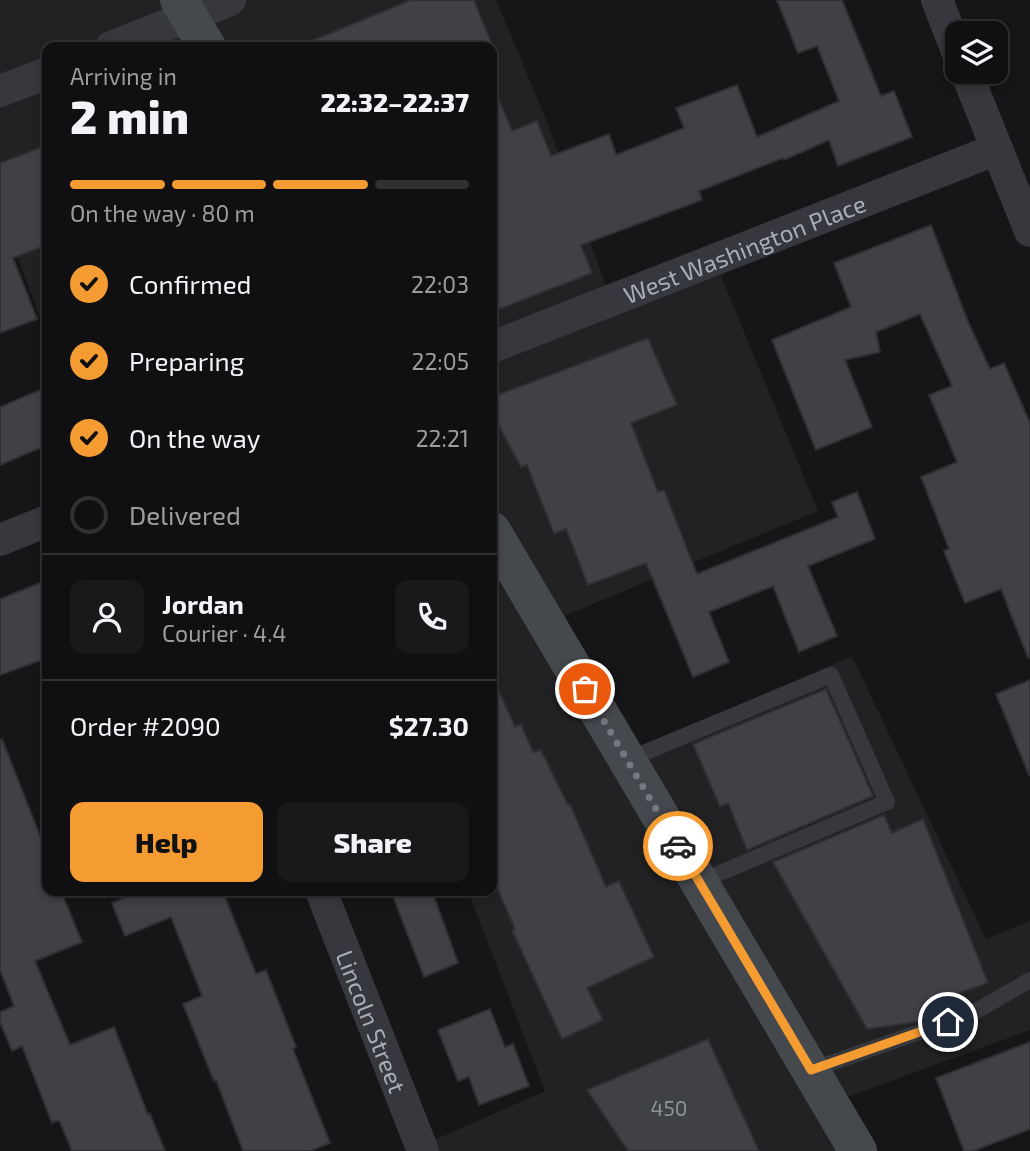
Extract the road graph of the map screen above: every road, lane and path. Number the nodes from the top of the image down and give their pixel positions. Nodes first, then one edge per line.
1 (230, 0) edge
2 (937, 0) edge
3 (192, 21) edge
4 (945, 21) edge
5 (127, 42) edge
6 (42, 75) edge
7 (971, 84) edge
8 (0, 91) edge
9 (997, 149) junction
10 (1030, 231) edge
11 (497, 345) edge
12 (42, 523) edge
13 (497, 539) edge
14 (0, 540) edge
15 (627, 760) junction
16 (699, 882) junction
17 (323, 896) edge
18 (1030, 980) edge
19 (811, 1070) junction
20 (422, 1151) edge
21 (858, 1151) edge

1 - 3 street
2 - 4 street
3 - 5 street
6 - 8 street
7 - 9 street
9 - 10 street
9 - 11 street, West Washington Place
12 - 14 street
13 - 15 main road
15 - 16 main road
15 - 16 lane
16 - 19 main road
17 - 20 street, Lincoln Street
18 - 19 lane
19 - 21 main road

